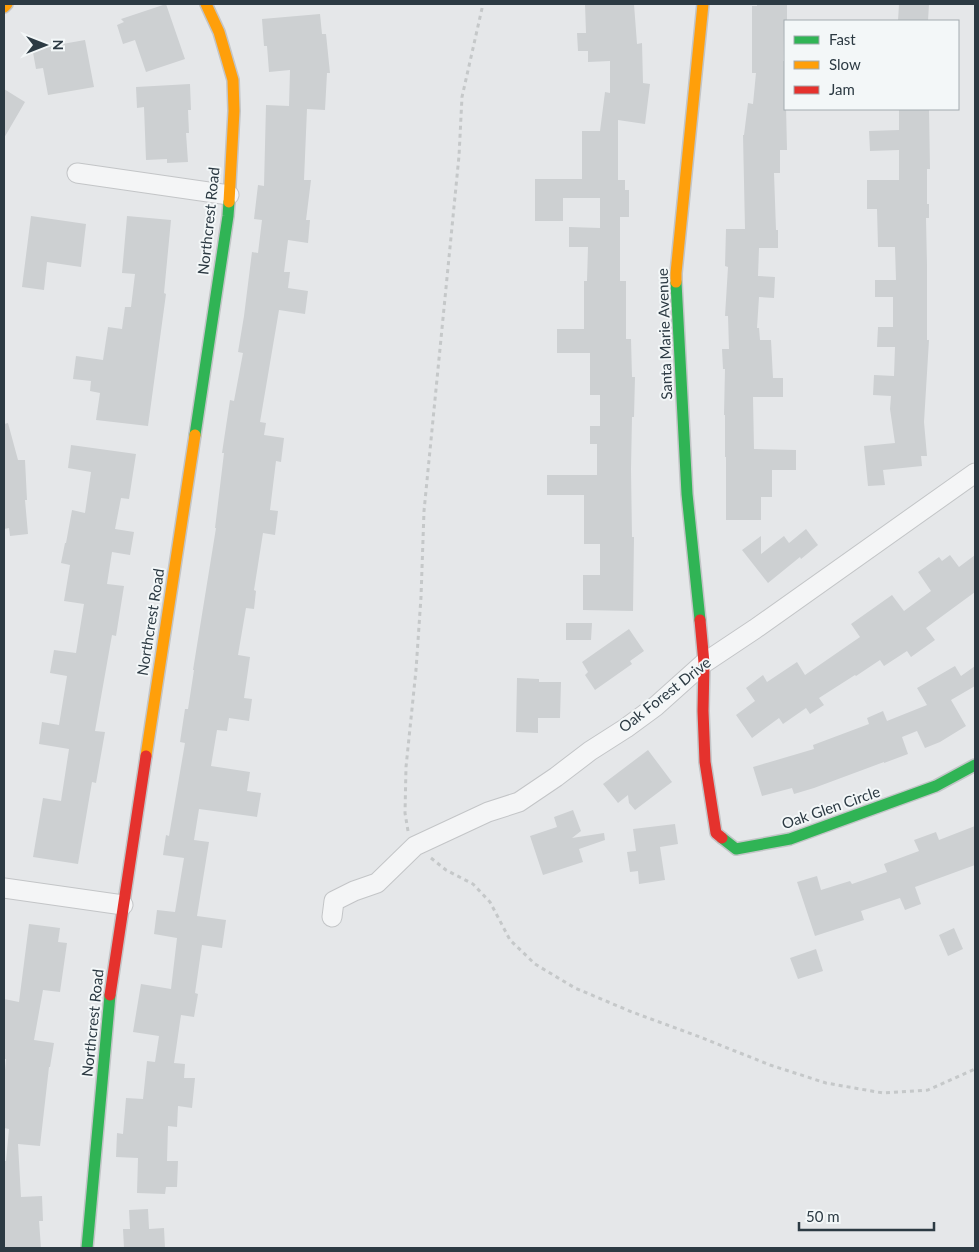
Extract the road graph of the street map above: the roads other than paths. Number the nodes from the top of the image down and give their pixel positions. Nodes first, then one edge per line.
1 (7, 4) edge
2 (206, 4) edge
3 (704, 4) edge
4 (4, 7) edge
5 (77, 173) dead end
6 (229, 195) junction
7 (975, 474) edge
8 (704, 663) junction
9 (975, 765) edge
10 (4, 888) edge
11 (123, 905) junction
12 (332, 917) dead end
13 (87, 1248) edge

1 - 4 street
2 - 6 street, Northcrest Road
3 - 8 street, Santa Marie Avenue
5 - 6 street
6 - 11 street, Northcrest Road
7 - 8 street, Oak Forest Drive
8 - 9 street, Oak Glen Circle
8 - 12 street, Oak Forest Drive
10 - 11 street
11 - 13 street, Northcrest Road

